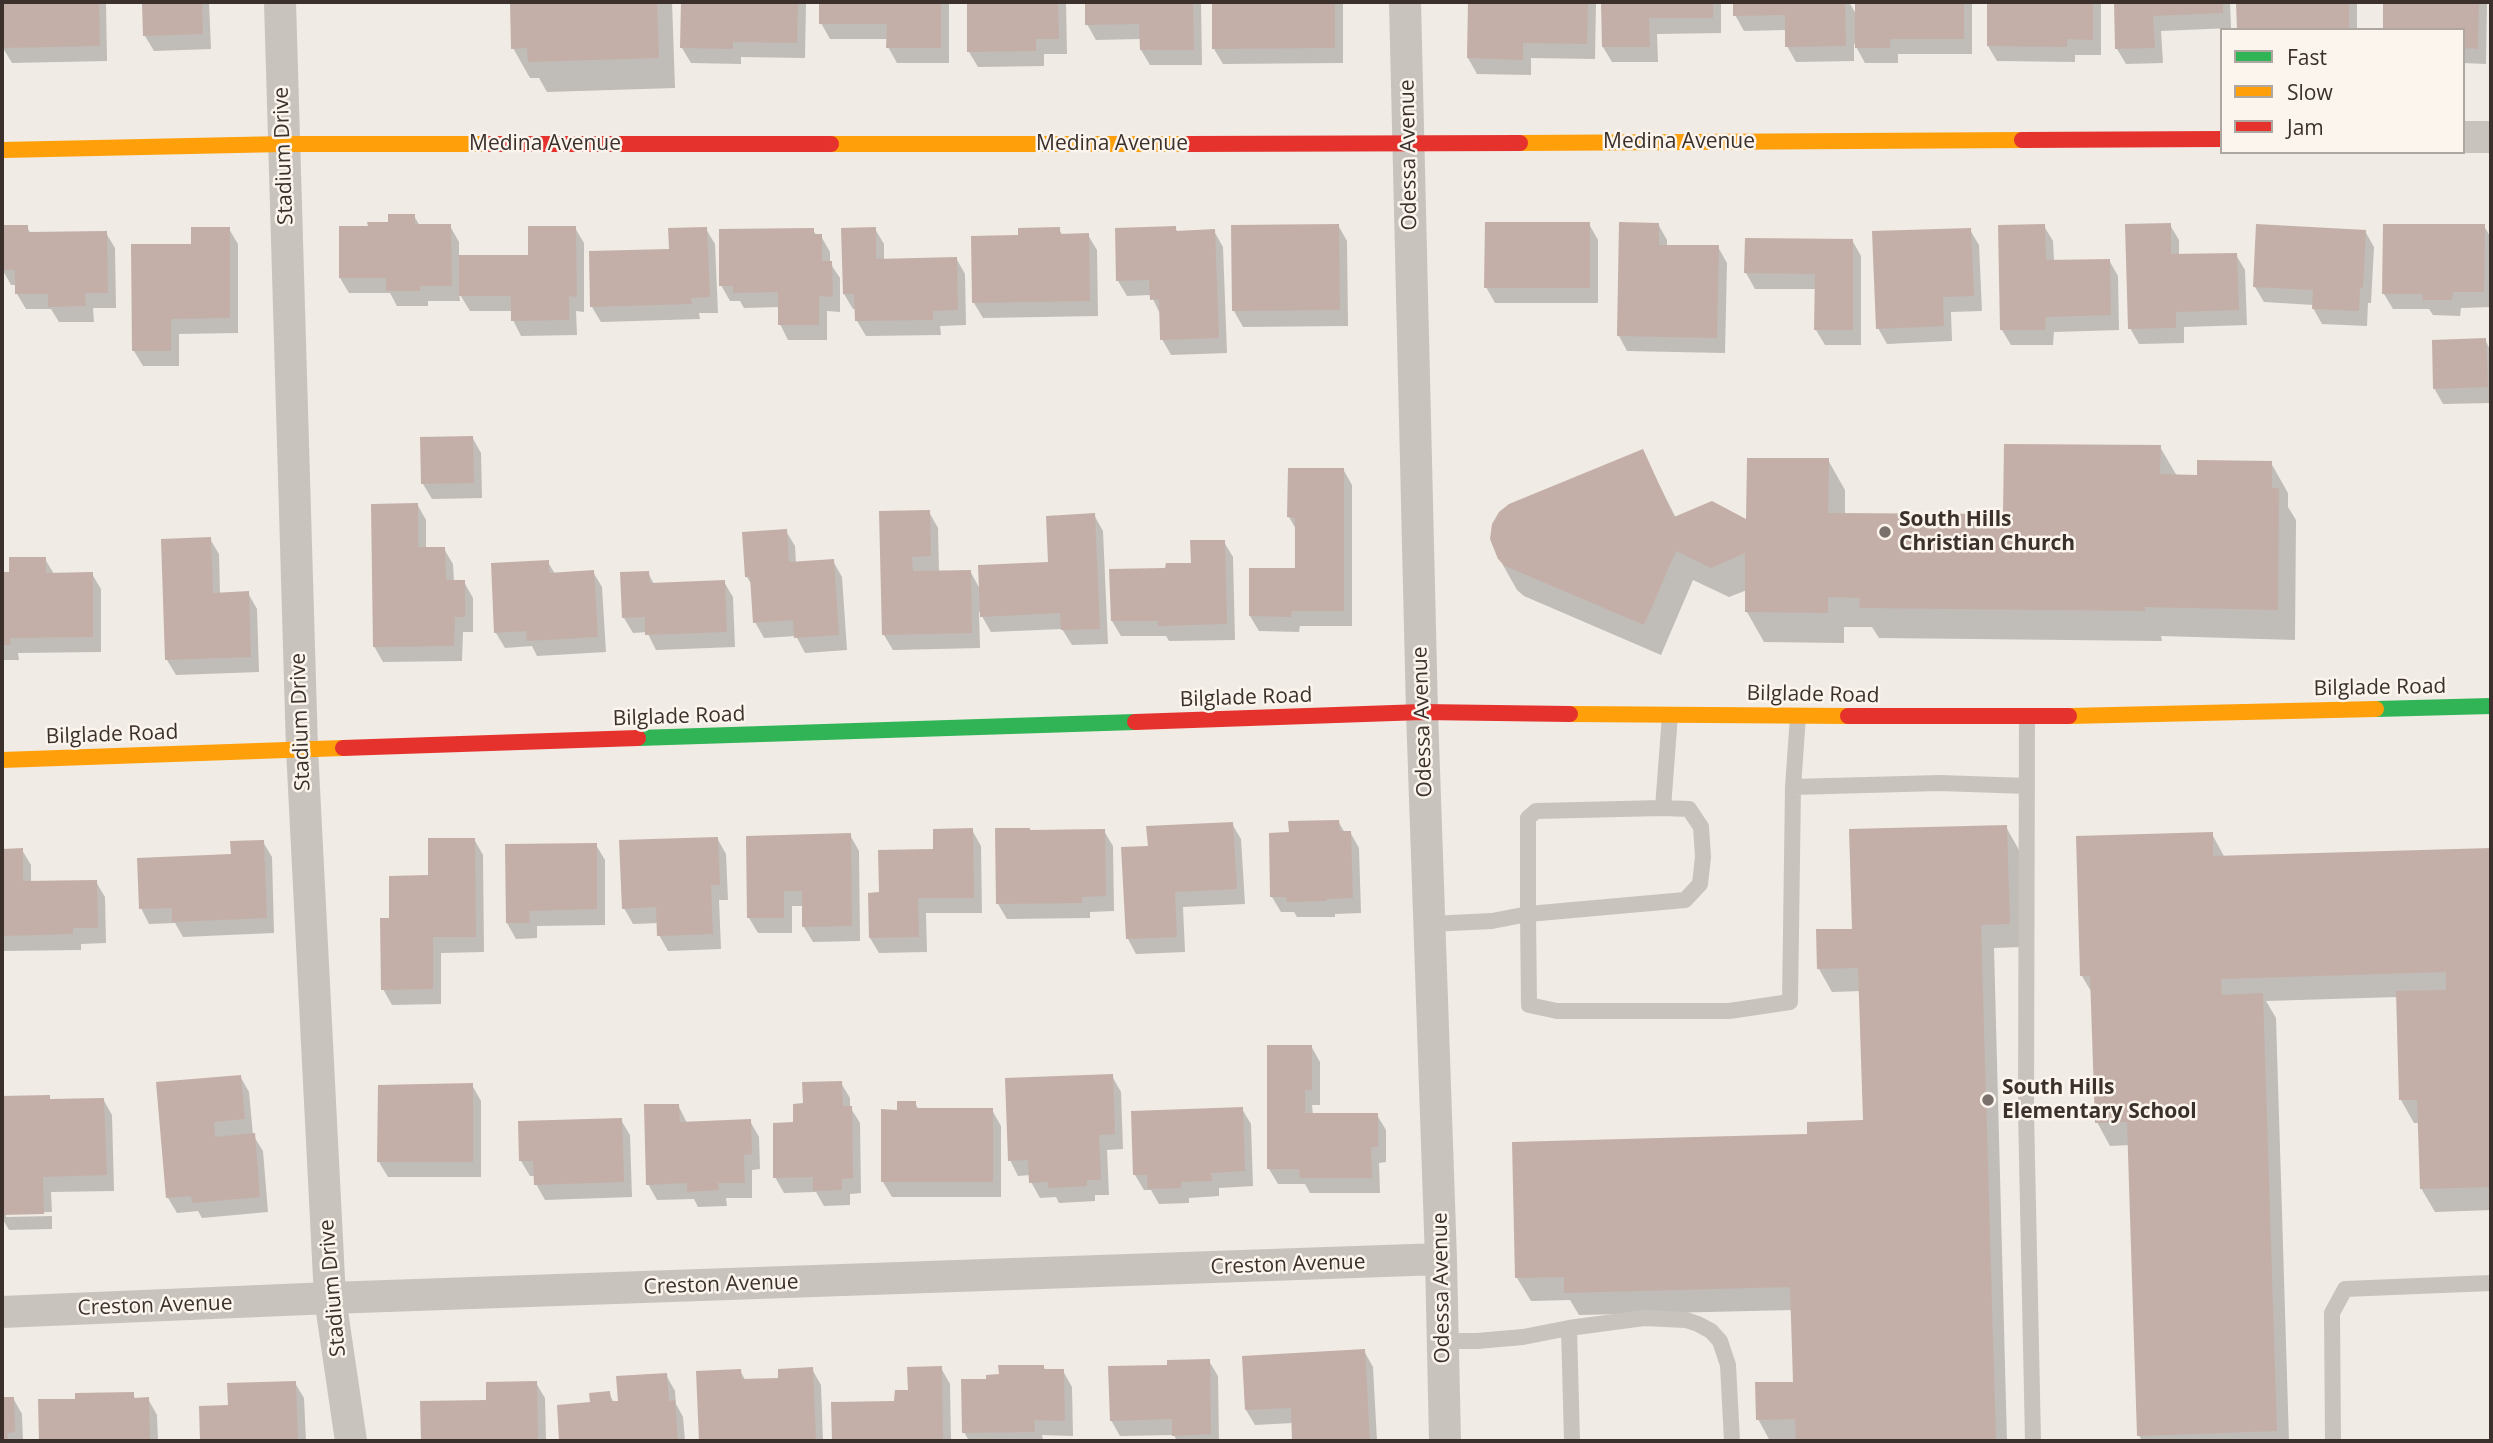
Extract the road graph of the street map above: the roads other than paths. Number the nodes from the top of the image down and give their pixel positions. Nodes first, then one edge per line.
1 (280, 2) edge
2 (1405, 2) edge
3 (2465, 137) edge
4 (2491, 137) edge
5 (2220, 139) edge
6 (284, 144) junction
7 (1409, 144) junction
8 (2, 150) edge
9 (2491, 706) edge
10 (1422, 712) junction
11 (1670, 715) junction
12 (1798, 716) junction
13 (2027, 717) junction
14 (302, 749) junction
15 (2, 760) edge
16 (2027, 786) junction
17 (1793, 787) junction
18 (1663, 808) junction
19 (1528, 914) junction
20 (1430, 924) junction
21 (1441, 1259) junction
22 (2491, 1283) edge
23 (330, 1298) junction
24 (2, 1312) edge
25 (1569, 1328) junction
26 (1443, 1341) junction
27 (351, 1441) edge
28 (1445, 1441) edge
29 (1572, 1441) edge
30 (1732, 1441) edge
31 (2033, 1441) edge
32 (2333, 1441) edge

1 - 6 street, Stadium Drive
2 - 7 street, Odessa Avenue
3 - 4 street
5 - 7 street, Medina Avenue
6 - 7 street, Medina Avenue
6 - 8 street, Medina Avenue
6 - 14 street, Stadium Drive
7 - 10 street, Odessa Avenue
9 - 13 street, Bilglade Road
10 - 11 street, Bilglade Road
10 - 14 street, Bilglade Road
10 - 20 street, Odessa Avenue
11 - 12 street, Bilglade Road
11 - 18 lane
12 - 13 street, Bilglade Road
12 - 17 lane
13 - 16 lane
14 - 15 street, Bilglade Road
14 - 23 street, Stadium Drive
16 - 17 lane
16 - 31 lane
17 - 19 lane
18 - 19 lane
18 - 19 lane
19 - 20 lane
20 - 21 street, Odessa Avenue
21 - 23 street, Creston Avenue
21 - 26 street, Odessa Avenue
22 - 32 lane
23 - 24 street, Creston Avenue
23 - 27 street, Stadium Drive
25 - 26 lane
25 - 29 lane
25 - 30 lane
26 - 28 street, Odessa Avenue

